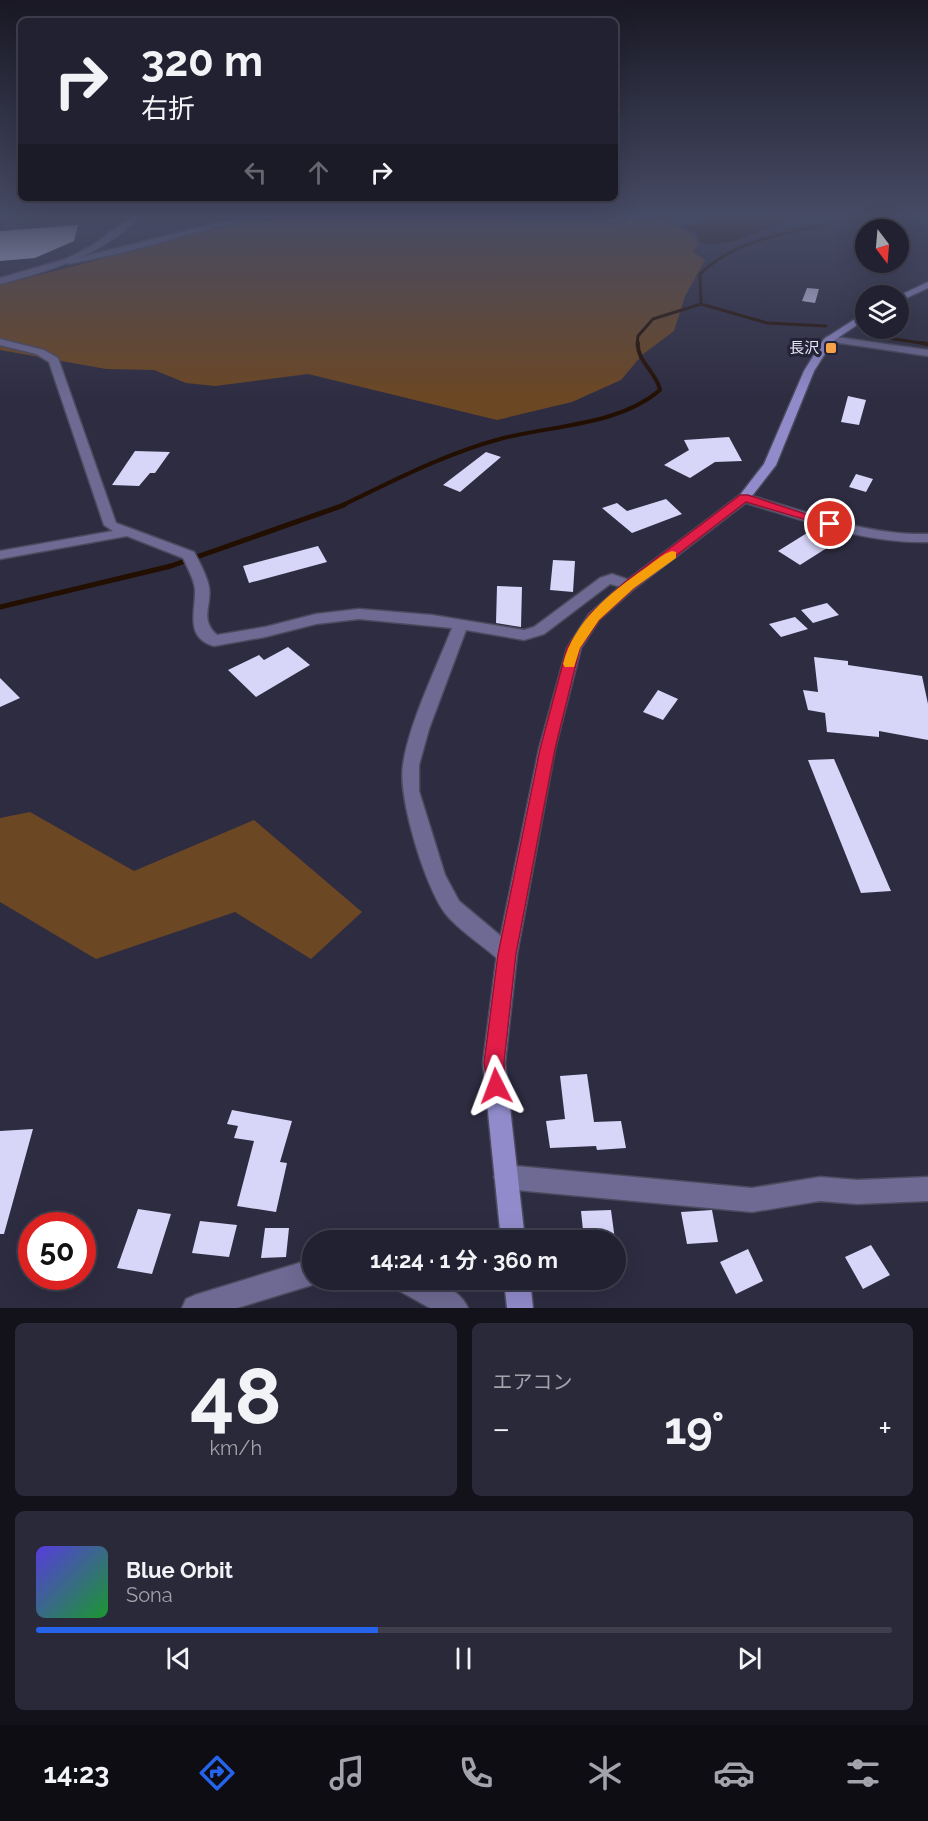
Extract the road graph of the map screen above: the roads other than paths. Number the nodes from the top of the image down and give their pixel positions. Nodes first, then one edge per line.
1 (928, 285) edge
2 (909, 294) edge
3 (855, 322) edge
4 (829, 339) junction
5 (0, 342) edge
6 (928, 353) edge
7 (744, 498) junction
8 (127, 532) junction
9 (928, 538) edge
10 (0, 555) edge
11 (630, 585) junction
12 (460, 626) junction
13 (507, 954) junction
14 (506, 1177) junction
15 (928, 1189) edge
16 (512, 1230) edge
17 (302, 1275) edge
18 (423, 1290) edge
19 (518, 1290) edge
20 (195, 1308) edge
21 (455, 1308) edge
22 (520, 1308) edge

1 - 2 main road
3 - 4 main road
4 - 6 street
4 - 7 main road
5 - 8 street
7 - 9 street
7 - 11 main road
8 - 10 street
8 - 12 street
11 - 12 street
11 - 13 main road
12 - 13 street
13 - 14 main road
14 - 15 street
14 - 16 main road
17 - 20 street
18 - 21 street
19 - 22 main road

